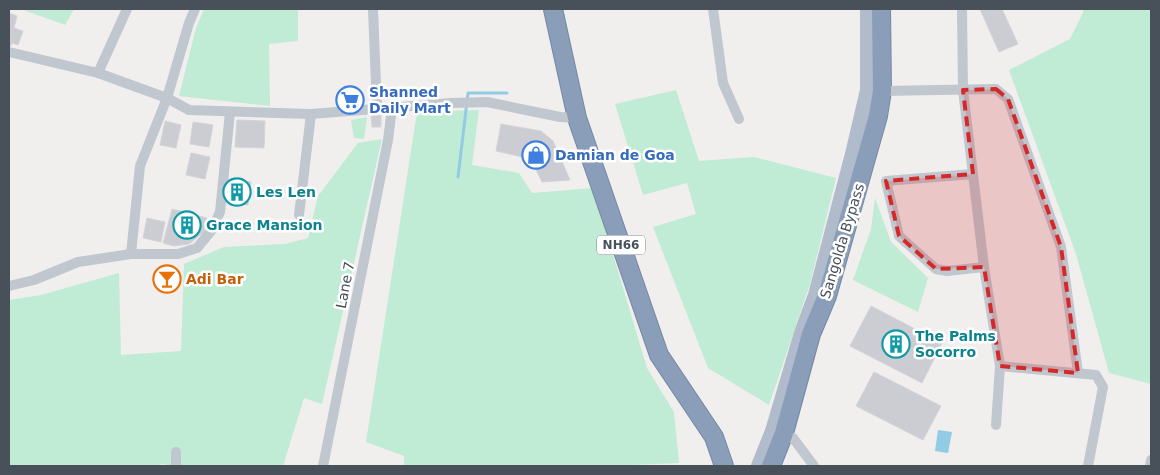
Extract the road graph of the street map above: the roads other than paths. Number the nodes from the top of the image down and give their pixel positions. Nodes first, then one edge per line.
1 (127, 9) edge
2 (195, 9) edge
3 (373, 9) edge
4 (553, 9) edge
5 (713, 9) edge
6 (868, 9) edge
7 (881, 9) edge
8 (962, 10) dead end
9 (9, 52) edge
10 (98, 73) junction
11 (963, 90) junction
12 (882, 91) junction
13 (167, 98) junction
14 (392, 108) junction
15 (377, 109) junction
16 (230, 112) junction
17 (310, 114) junction
18 (578, 118) junction
19 (739, 119) dead end
20 (973, 174) junction
21 (299, 215) dead end
22 (131, 254) junction
23 (984, 267) junction
24 (9, 286) edge
25 (1000, 366) junction
26 (1078, 372) junction
27 (996, 425) dead end
28 (784, 433) junction
29 (176, 452) dead end
30 (1151, 460) edge
31 (176, 466) edge
32 (323, 466) edge
33 (724, 466) edge
34 (759, 466) edge
35 (771, 466) edge
36 (814, 466) edge
37 (1088, 466) edge
38 (1150, 466) edge

1 - 10 street
2 - 13 street
3 - 15 street
4 - 18 highway, NH66
5 - 19 street
6 - 34 main road, Sangolda Bypass
7 - 12 highway, Sangolda Bypass
8 - 11 street
9 - 10 street
10 - 13 street
11 - 12 street
11 - 20 street
11 - 26 street
12 - 28 highway, Sangolda Bypass
13 - 16 street
13 - 22 street
14 - 15 street
14 - 18 street
14 - 32 street, Lane 7
15 - 17 street
16 - 17 street
16 - 22 street
17 - 21 street
18 - 33 highway, NH66
20 - 23 street
20 - 23 street
22 - 24 street
23 - 25 street
25 - 26 street
25 - 27 street
26 - 37 street
28 - 35 highway, Sangolda Bypass
28 - 36 street
29 - 31 street
30 - 38 street

